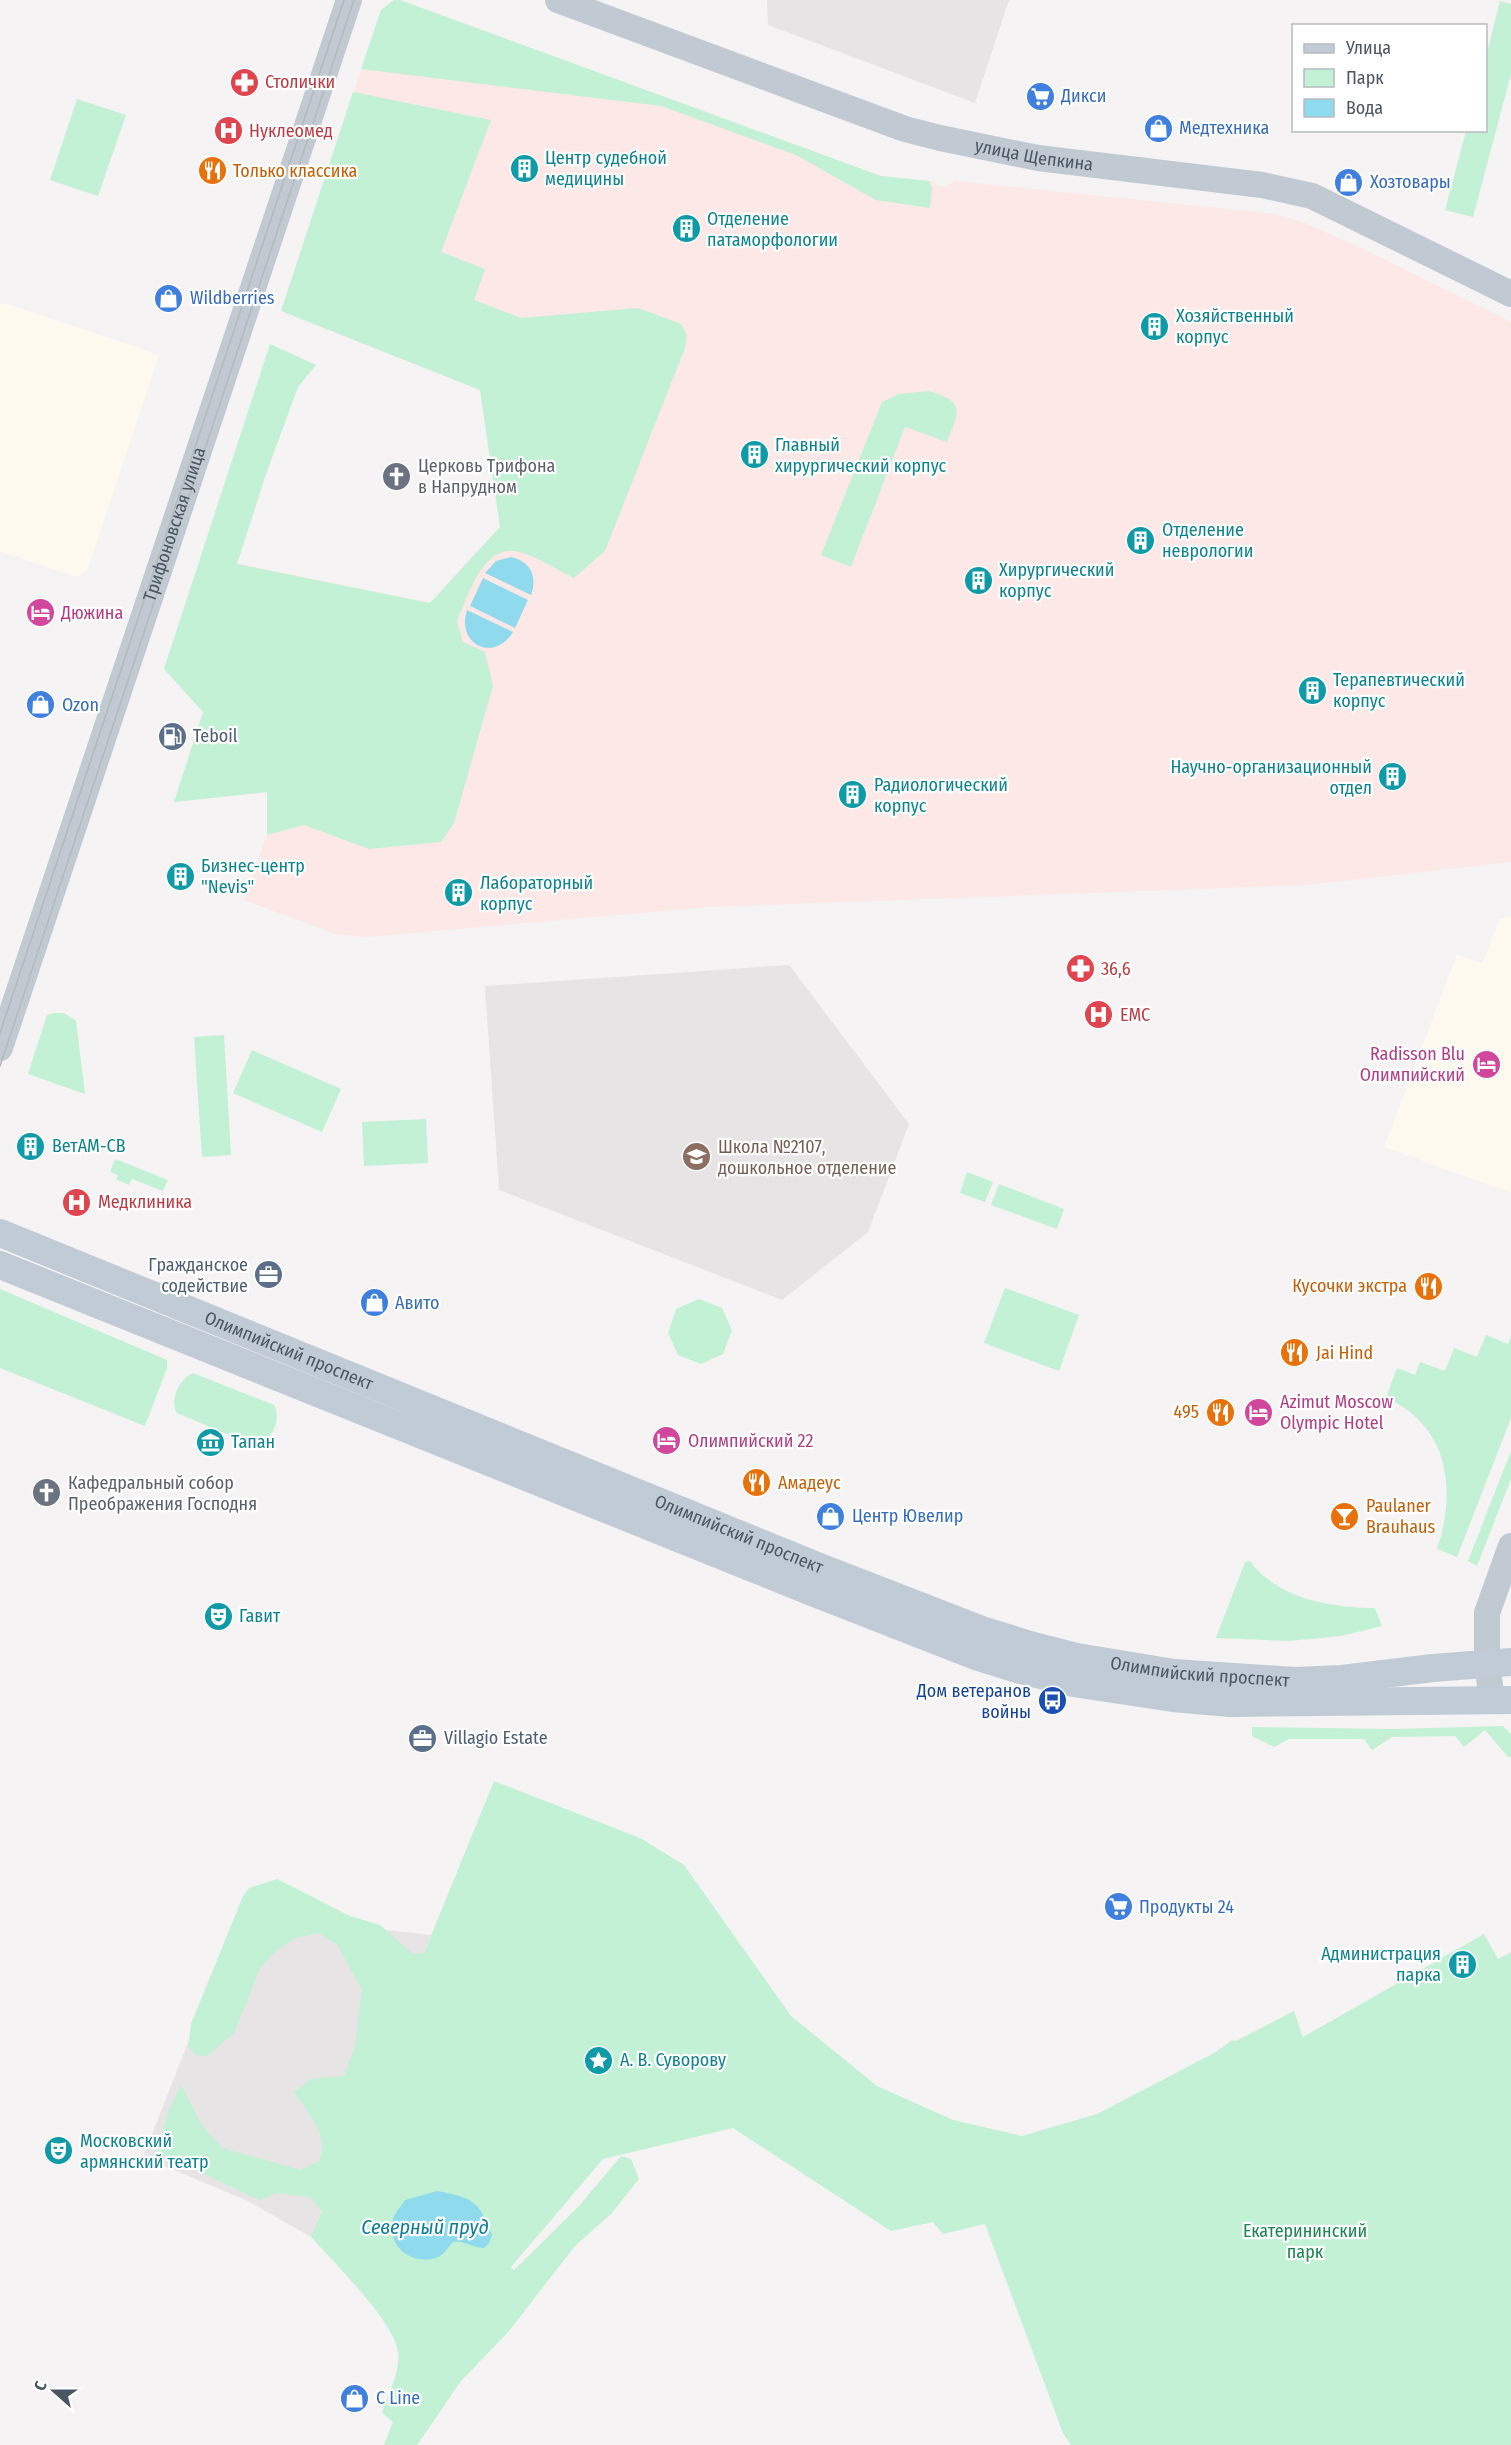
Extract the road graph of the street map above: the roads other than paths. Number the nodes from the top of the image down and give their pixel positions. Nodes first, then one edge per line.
1 (349, 0) edge
2 (558, 0) edge
3 (1511, 294) edge
4 (0, 1048) edge
5 (0, 1233) edge
6 (0, 1265) edge
7 (1511, 1546) edge
8 (1499, 1663) edge
9 (1502, 1700) edge

1 - 4 street, Трифоновская улица
2 - 3 street, улица Щепкина
5 - 8 main road, Олимпийский проспект
6 - 9 main road, Олимпийский проспект
7 - 8 street
8 - 9 street

